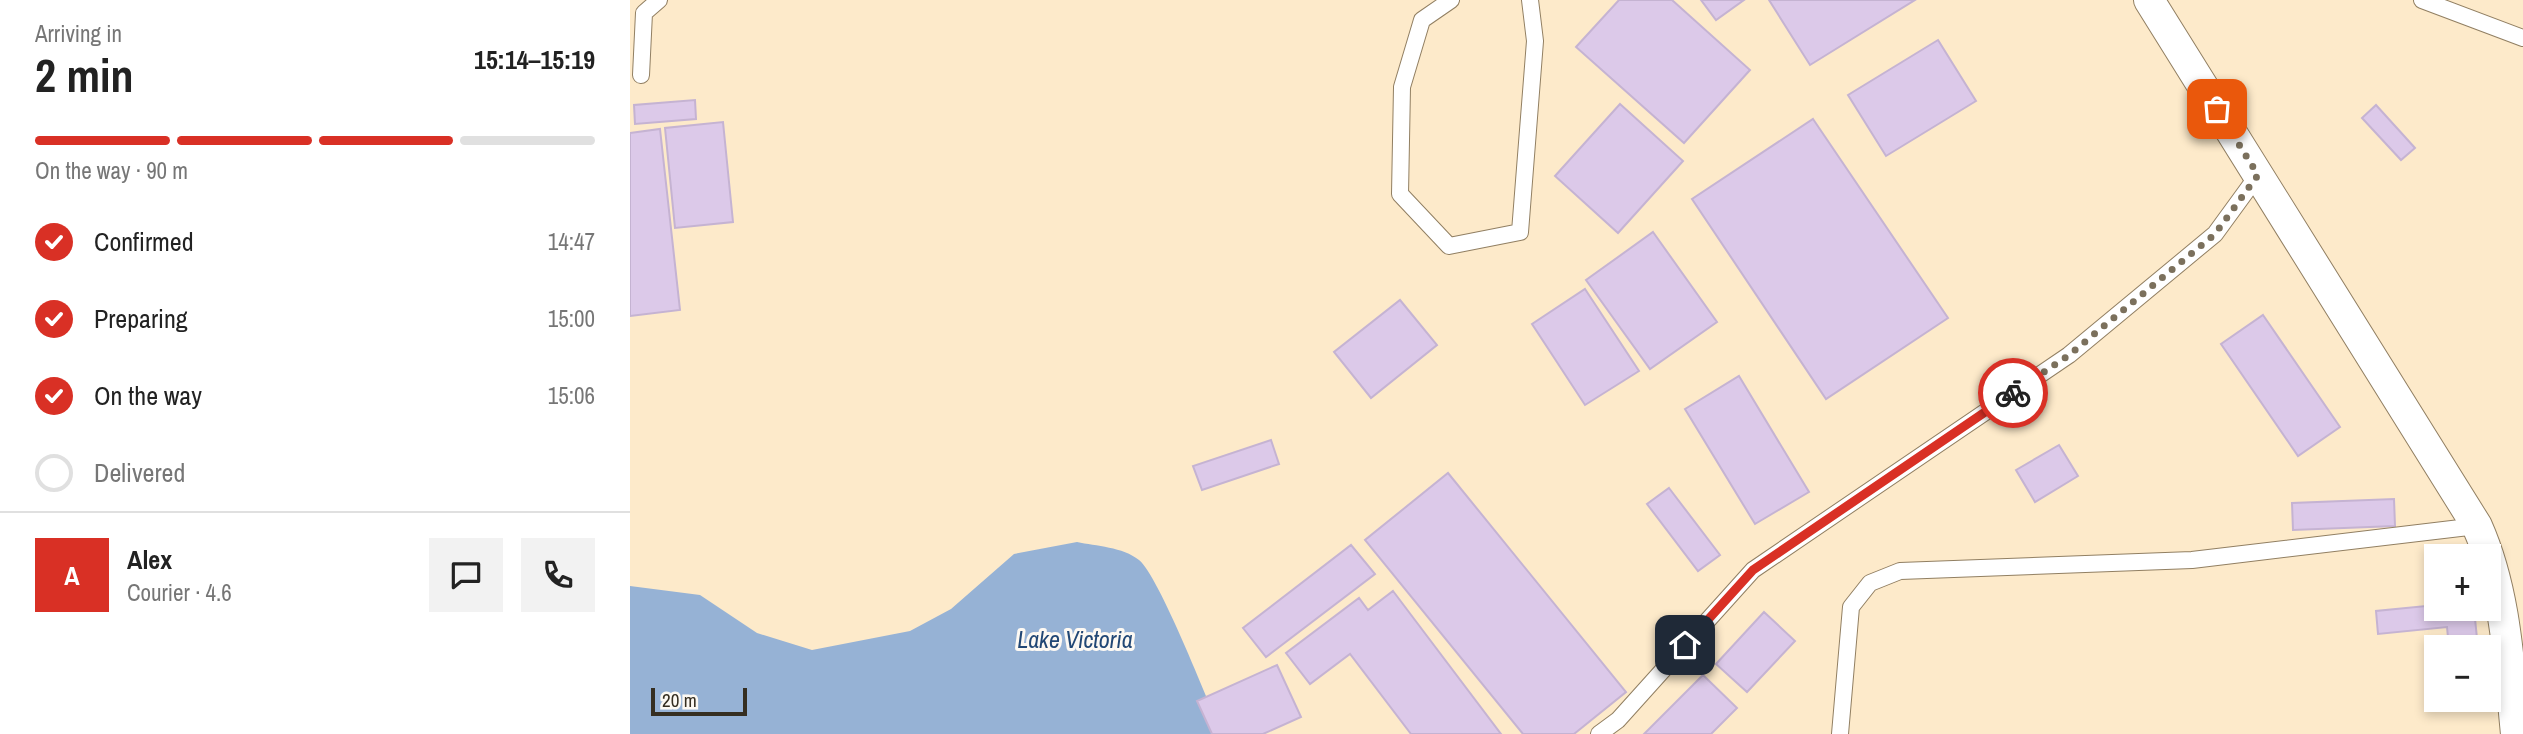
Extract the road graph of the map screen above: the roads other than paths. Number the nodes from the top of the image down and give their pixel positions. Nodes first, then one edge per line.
1 (659, 0) edge
2 (1451, 0) edge
3 (1530, 0) edge
4 (2149, 0) edge
5 (2421, 0) edge
6 (2523, 38) edge
7 (641, 75) dead end
8 (2258, 175) junction
9 (2477, 526) junction
10 (1599, 734) edge
11 (1840, 734) edge
12 (2516, 734) edge

1 - 7 lane
2 - 3 lane
4 - 8 street
5 - 6 lane
8 - 9 street
8 - 10 lane
9 - 11 lane
9 - 12 street

